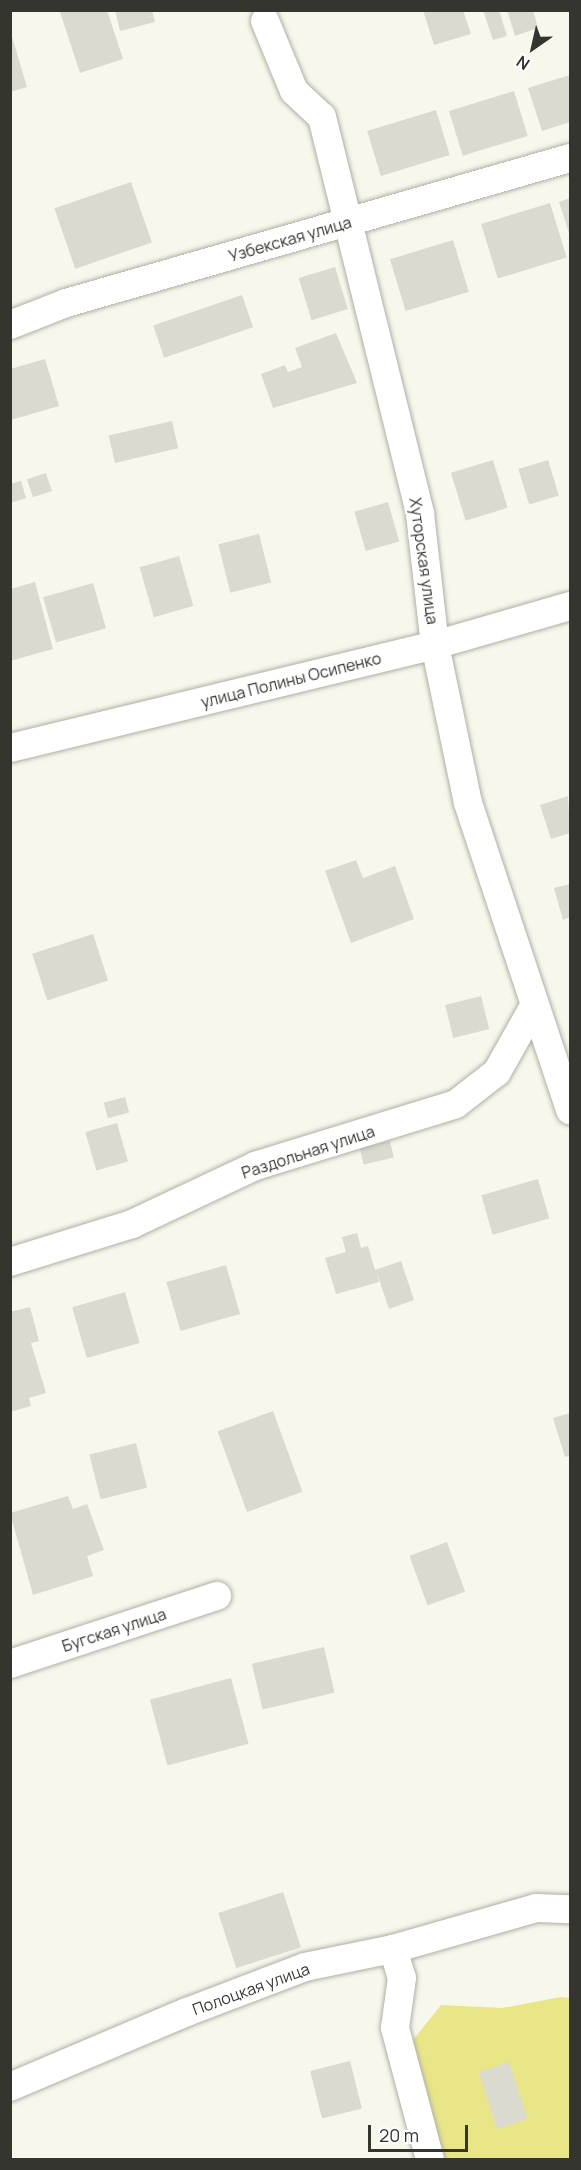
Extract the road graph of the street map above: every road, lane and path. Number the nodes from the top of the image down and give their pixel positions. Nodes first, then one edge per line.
1 (265, 21) dead end
2 (570, 158) edge
3 (350, 222) junction
4 (10, 326) edge
5 (570, 606) edge
6 (435, 645) junction
7 (10, 748) edge
8 (533, 1008) junction
9 (568, 1098) edge
10 (10, 1262) edge
11 (217, 1596) dead end
12 (10, 1664) edge
13 (570, 1909) edge
14 (393, 1949) junction
15 (10, 2087) edge
16 (430, 2160) edge

1 - 3 street, Хуторская улица
2 - 3 street, Узбекская улица
3 - 4 street, Узбекская улица
3 - 6 street, Хуторская улица
5 - 6 street, улица Полины Осипенко
6 - 7 street, улица Полины Осипенко
6 - 8 street, Хуторская улица
8 - 9 street, Хуторская улица
8 - 10 street, Раздольная улица
11 - 12 street, Бугская улица
13 - 14 street, Полоцкая улица
14 - 15 street, Полоцкая улица
14 - 16 street

